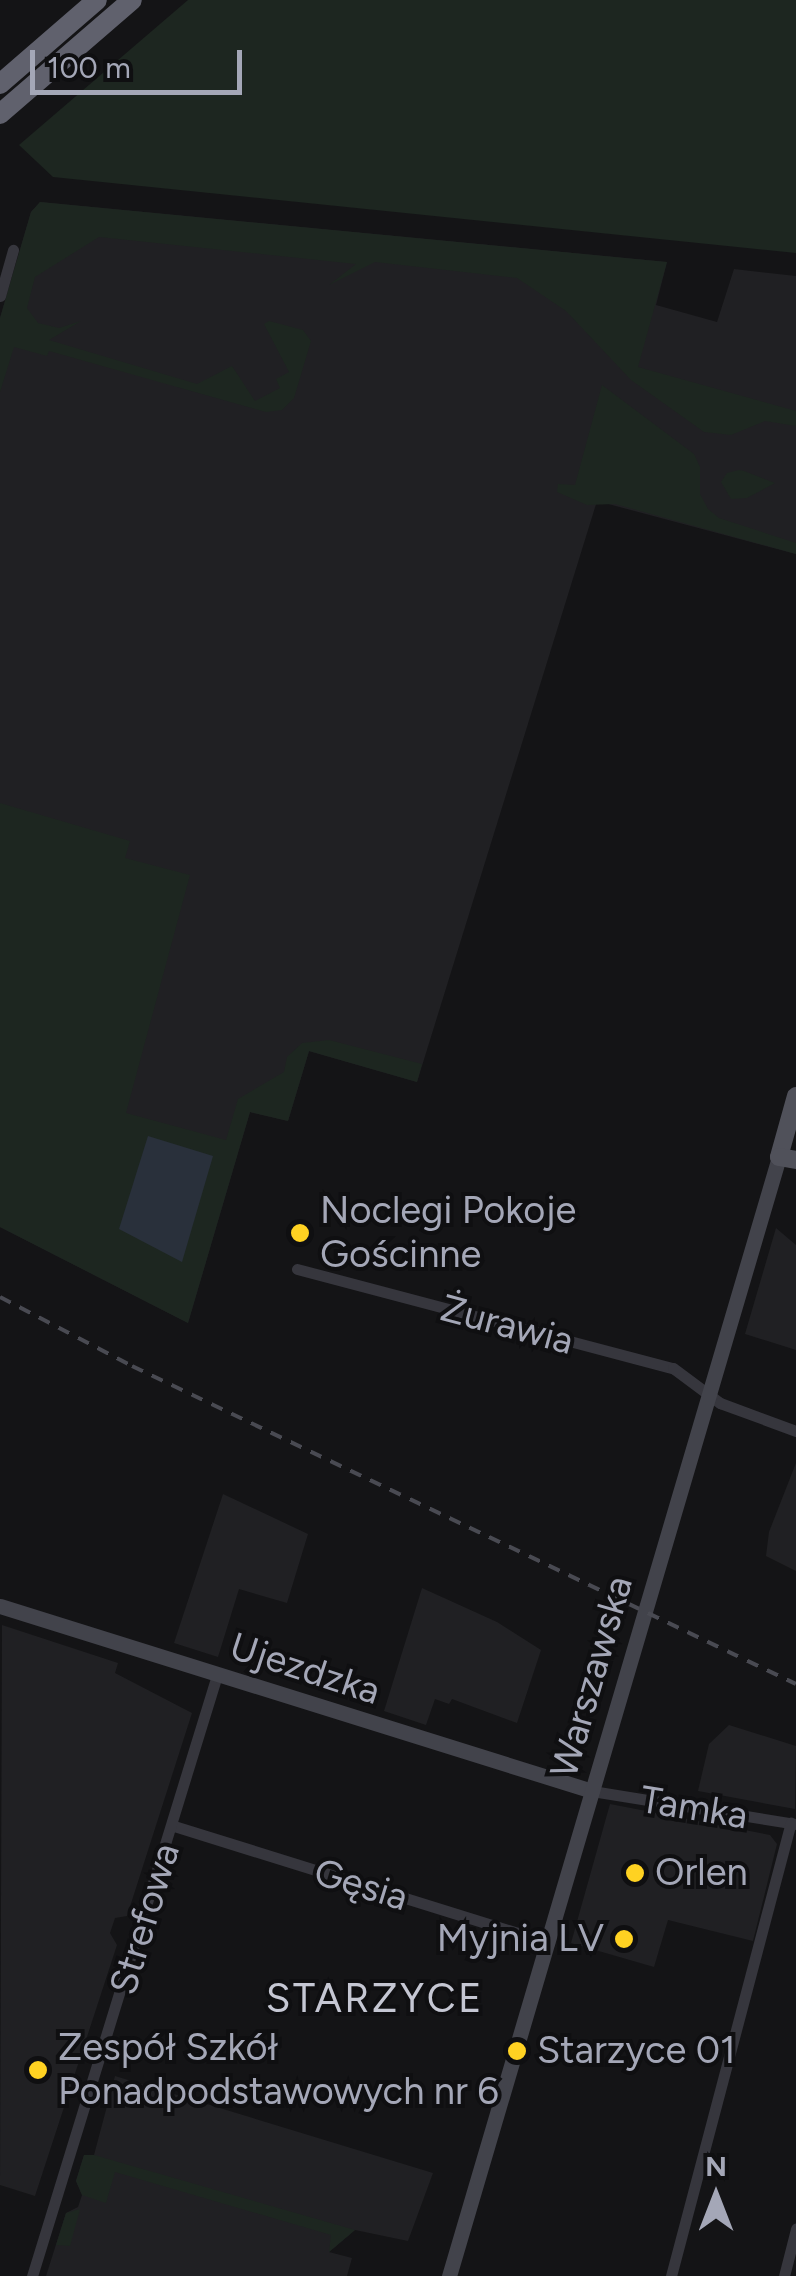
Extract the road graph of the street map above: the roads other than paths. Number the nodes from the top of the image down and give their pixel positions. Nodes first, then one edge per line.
1 (96, 0) edge
2 (132, 0) edge
3 (0, 84) edge
4 (0, 114) edge
5 (13, 250) dead end
6 (0, 296) edge
7 (796, 1096) edge
8 (787, 1159) edge
9 (297, 1269) dead end
10 (710, 1397) junction
11 (796, 1431) edge
12 (0, 1606) edge
13 (217, 1675) junction
14 (592, 1791) junction
15 (794, 1823) edge
16 (174, 1826) junction
17 (549, 1943) junction
18 (796, 2229) edge
19 (32, 2276) edge
20 (449, 2276) edge
21 (670, 2276) edge
22 (784, 2276) edge

1 - 3 highway
2 - 4 highway
5 - 6 street
7 - 8 main road, Warszawska
8 - 10 main road, Warszawska
9 - 10 street, Żurawia
10 - 11 street, Żurawia
10 - 14 main road, Warszawska
12 - 13 main road, Ujezdzka
13 - 14 main road, Ujezdzka
13 - 16 street, Strefowa
14 - 15 street, Tamka
14 - 17 main road, Warszawska
15 - 21 street
16 - 17 street, Gęsia
16 - 19 street, Strefowa
17 - 20 main road, Warszawska
18 - 22 street

